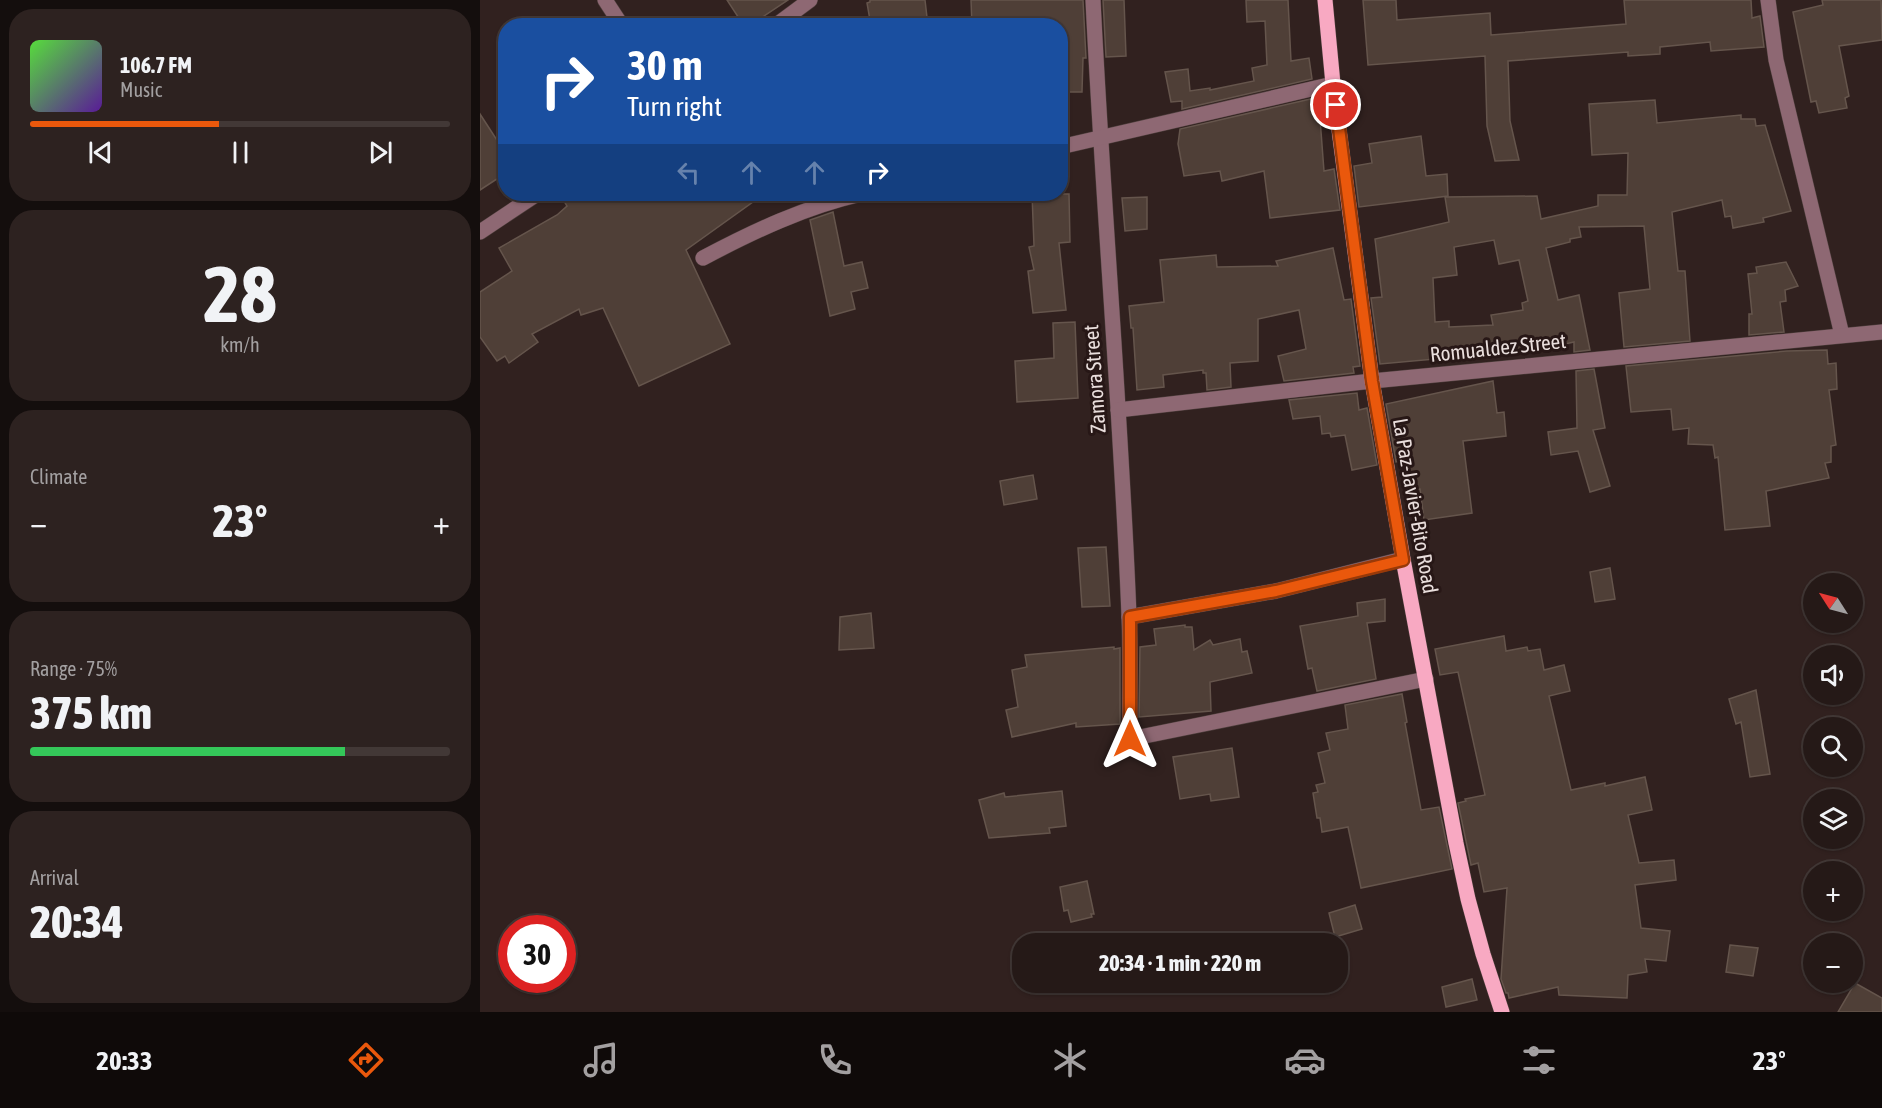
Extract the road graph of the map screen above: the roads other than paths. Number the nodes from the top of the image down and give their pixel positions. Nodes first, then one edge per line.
1 (605, 0) edge
2 (810, 0) edge
3 (1093, 0) edge
4 (1325, 0) edge
5 (1768, 0) edge
6 (617, 18) edge
7 (786, 18) edge
8 (1333, 84) junction
9 (1100, 138) junction
10 (1068, 145) edge
11 (526, 201) edge
12 (829, 201) edge
13 (480, 232) edge
14 (704, 258) dead end
15 (1882, 332) edge
16 (1842, 335) junction
17 (1372, 381) junction
18 (1118, 410) junction
19 (1403, 560) junction
20 (1130, 617) junction
21 (1426, 679) junction
22 (1502, 1012) edge

1 - 6 street
2 - 7 street
3 - 9 street, Zamora Street
4 - 8 main road, La Paz-Javier-Bito Road
5 - 16 street
8 - 9 street
8 - 17 main road, La Paz-Javier-Bito Road
9 - 10 street
9 - 18 street, Zamora Street
11 - 13 street
12 - 14 street
15 - 16 street, Romualdez Street
16 - 17 street, Romualdez Street
17 - 18 street, Romualdez Street
17 - 19 main road, La Paz-Javier-Bito Road
18 - 20 street, Zamora Street
19 - 20 street
19 - 21 main road, La Paz-Javier-Bito Road
20 - 21 street, Zamora Street
21 - 22 main road, La Paz-Javier-Bito Road

